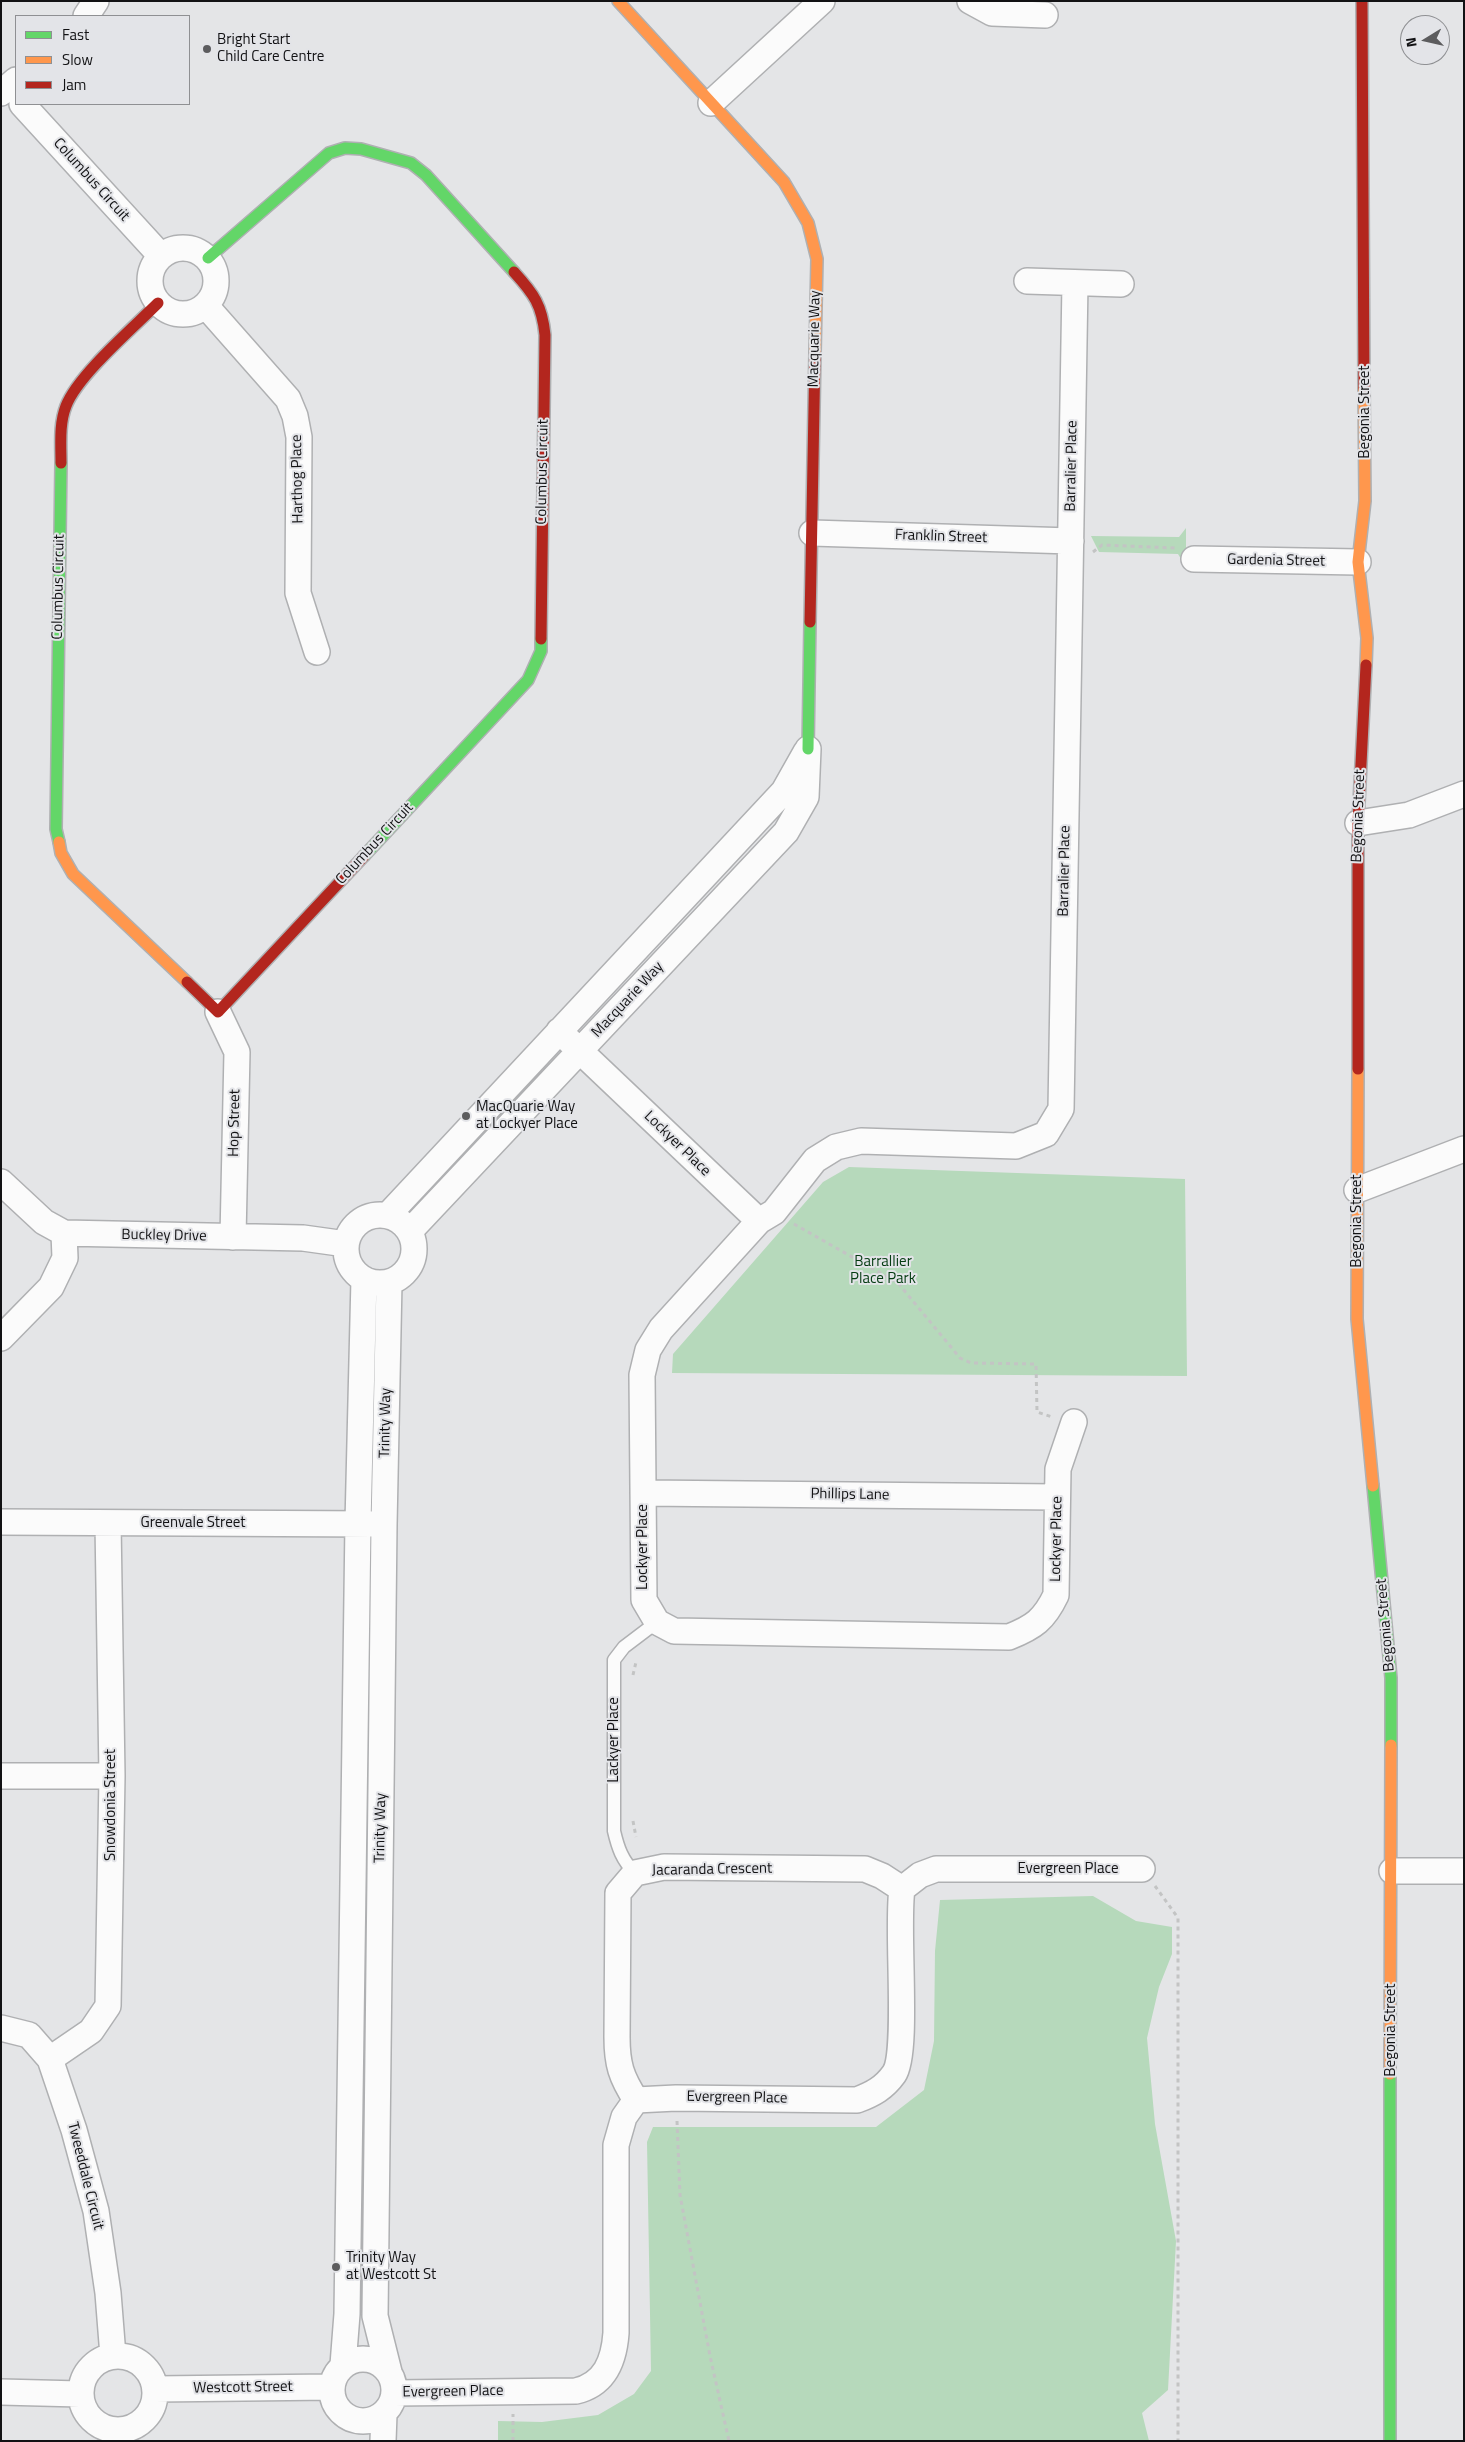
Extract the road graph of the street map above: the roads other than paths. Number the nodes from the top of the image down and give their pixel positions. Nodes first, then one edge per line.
1 (96, 1) edge
2 (618, 1) edge
3 (822, 1) edge
4 (970, 1) edge
5 (1362, 1) edge
6 (87, 15) edge
7 (1045, 15) dead end
8 (711, 102) junction
9 (25, 105) edge
10 (161, 256) junction
11 (208, 258) junction
12 (1027, 281) dead end
13 (1075, 283) junction
14 (1121, 284) dead end
15 (158, 303) junction
16 (206, 306) junction
17 (812, 533) junction
18 (1071, 548) junction
19 (1194, 560) road end
20 (1358, 562) junction
21 (317, 652) dead end
22 (808, 749) junction
23 (1464, 794) edge
24 (1358, 823) junction
25 (218, 1012) junction
26 (559, 1031) junction
27 (580, 1051) junction
28 (1464, 1149) edge
29 (1, 1182) edge
30 (1358, 1190) junction
31 (388, 1215) junction
32 (766, 1216) junction
33 (410, 1231) junction
34 (64, 1233) junction
35 (233, 1237) junction
36 (346, 1244) junction
37 (364, 1279) junction
38 (389, 1282) junction
39 (1, 1338) edge
40 (1074, 1422) road end
41 (643, 1493) junction
42 (1057, 1497) junction
43 (1, 1522) edge
44 (358, 1523) junction
45 (108, 1524) junction
46 (384, 1525) junction
47 (657, 1622) junction
48 (1, 1776) edge
49 (112, 1776) junction
50 (1142, 1869) road end
51 (1392, 1871) junction
52 (1464, 1871) edge
53 (635, 1873) junction
54 (902, 1889) junction
55 (1, 2028) edge
56 (50, 2059) junction
57 (636, 2100) junction
58 (113, 2356) junction
59 (344, 2365) junction
60 (332, 2387) junction
61 (155, 2389) junction
62 (1, 2392) edge
63 (389, 2393) junction
64 (80, 2394) junction
65 (343, 2414) junction
66 (113, 2436) edge
67 (348, 2441) edge
68 (383, 2441) edge
69 (1390, 2441) edge

1 - 6 street
2 - 8 street, Macquarie Way
3 - 8 street
4 - 7 street
5 - 20 street, Begonia Street
8 - 17 street, Macquarie Way
9 - 10 street, Columbus Circuit
10 - 11 street
10 - 15 street
11 - 16 street
11 - 25 street, Columbus Circuit
12 - 13 street
13 - 14 street
13 - 18 street, Barralier Place
15 - 16 street
15 - 25 street, Columbus Circuit
16 - 21 street, Harthog Place
17 - 18 street, Franklin Street
17 - 22 street, Macquarie Way
18 - 32 street, Barralier Place
19 - 20 street, Gardenia Street
20 - 24 street, Begonia Street
22 - 26 street, Macquarie Way
22 - 27 street, Macquarie Way
23 - 24 street
24 - 30 street, Begonia Street
25 - 35 street, Hop Street
26 - 27 street, Lockyer Place
26 - 31 street, Macquarie Way
27 - 32 street, Lockyer Place
27 - 33 street, Macquarie Way
28 - 30 street
29 - 34 street, Buckley Drive
30 - 51 street, Begonia Street
31 - 33 street
31 - 36 street
32 - 41 street, Lockyer Place
33 - 38 street
34 - 35 street, Buckley Drive
34 - 39 street
35 - 36 street, Buckley Drive
36 - 37 street
37 - 38 street
37 - 44 street, Trinity Way
38 - 46 street, Trinity Way
40 - 42 street, Lockyer Place
41 - 42 street, Phillips Lane
41 - 47 street, Lockyer Place
42 - 47 street, Lockyer Place
43 - 45 street, Greenvale Street
44 - 45 street, Greenvale Street
44 - 46 street, Greenvale Street
44 - 59 street, Trinity Way
45 - 49 street, Snowdonia Street
46 - 63 street, Trinity Way
47 - 53 lane, Lackyer Place
48 - 49 street
49 - 56 street, Snowdonia Street
50 - 54 street, Evergreen Place
51 - 52 street
51 - 69 street, Begonia Street
53 - 54 street, Jacaranda Crescent
53 - 57 street, Jacaranda Crescent
54 - 57 street, Evergreen Place
55 - 56 street, Tweeddale Circuit
56 - 58 street, Tweeddale Circuit
57 - 63 street, Evergreen Place
58 - 61 street
58 - 64 street
59 - 60 street, Trinity Way
59 - 63 street
60 - 61 street, Westcott Street
60 - 65 street
61 - 66 street
62 - 64 street
63 - 65 street
63 - 68 street, Trinity Way
64 - 66 street
65 - 67 street

